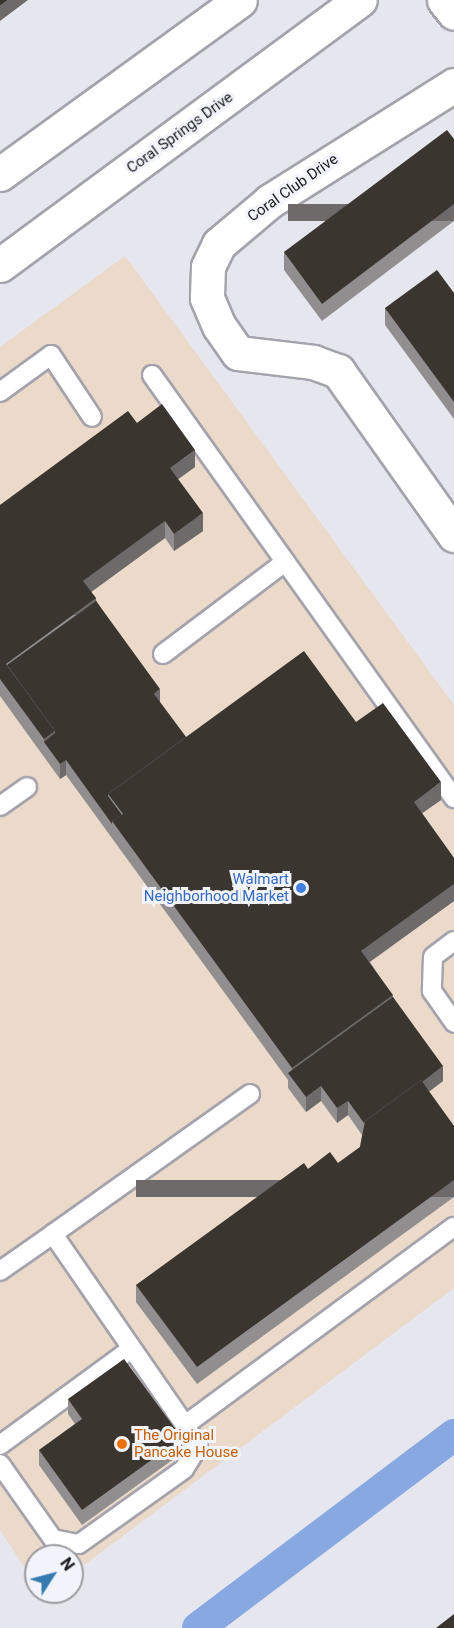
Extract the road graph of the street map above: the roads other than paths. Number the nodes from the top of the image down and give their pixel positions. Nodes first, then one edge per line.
1 (240, 0) edge
2 (360, 0) edge
3 (444, 0) edge
4 (454, 13) edge
5 (454, 85) edge
6 (0, 174) edge
7 (0, 265) edge
8 (152, 375) dead end
9 (0, 392) edge
10 (92, 417) dead end
11 (454, 535) edge
12 (285, 562) junction
13 (164, 654) dead end
14 (27, 787) dead end
15 (454, 798) edge
16 (0, 806) edge
17 (454, 941) edge
18 (454, 1023) edge
19 (250, 1094) dead end
20 (454, 1227) edge
21 (53, 1234) junction
22 (0, 1271) edge
23 (132, 1349) junction
24 (185, 1425) junction
25 (0, 1445) edge
26 (0, 1464) edge

1 - 6 main road
2 - 7 main road, Coral Springs Drive
3 - 4 main road
5 - 11 main road, Coral Club Drive
8 - 12 lane
9 - 10 lane
12 - 13 lane
12 - 15 lane
14 - 16 lane
17 - 18 lane
19 - 21 lane
20 - 24 lane
21 - 22 lane
21 - 23 lane
23 - 24 lane
23 - 25 lane
24 - 26 lane

